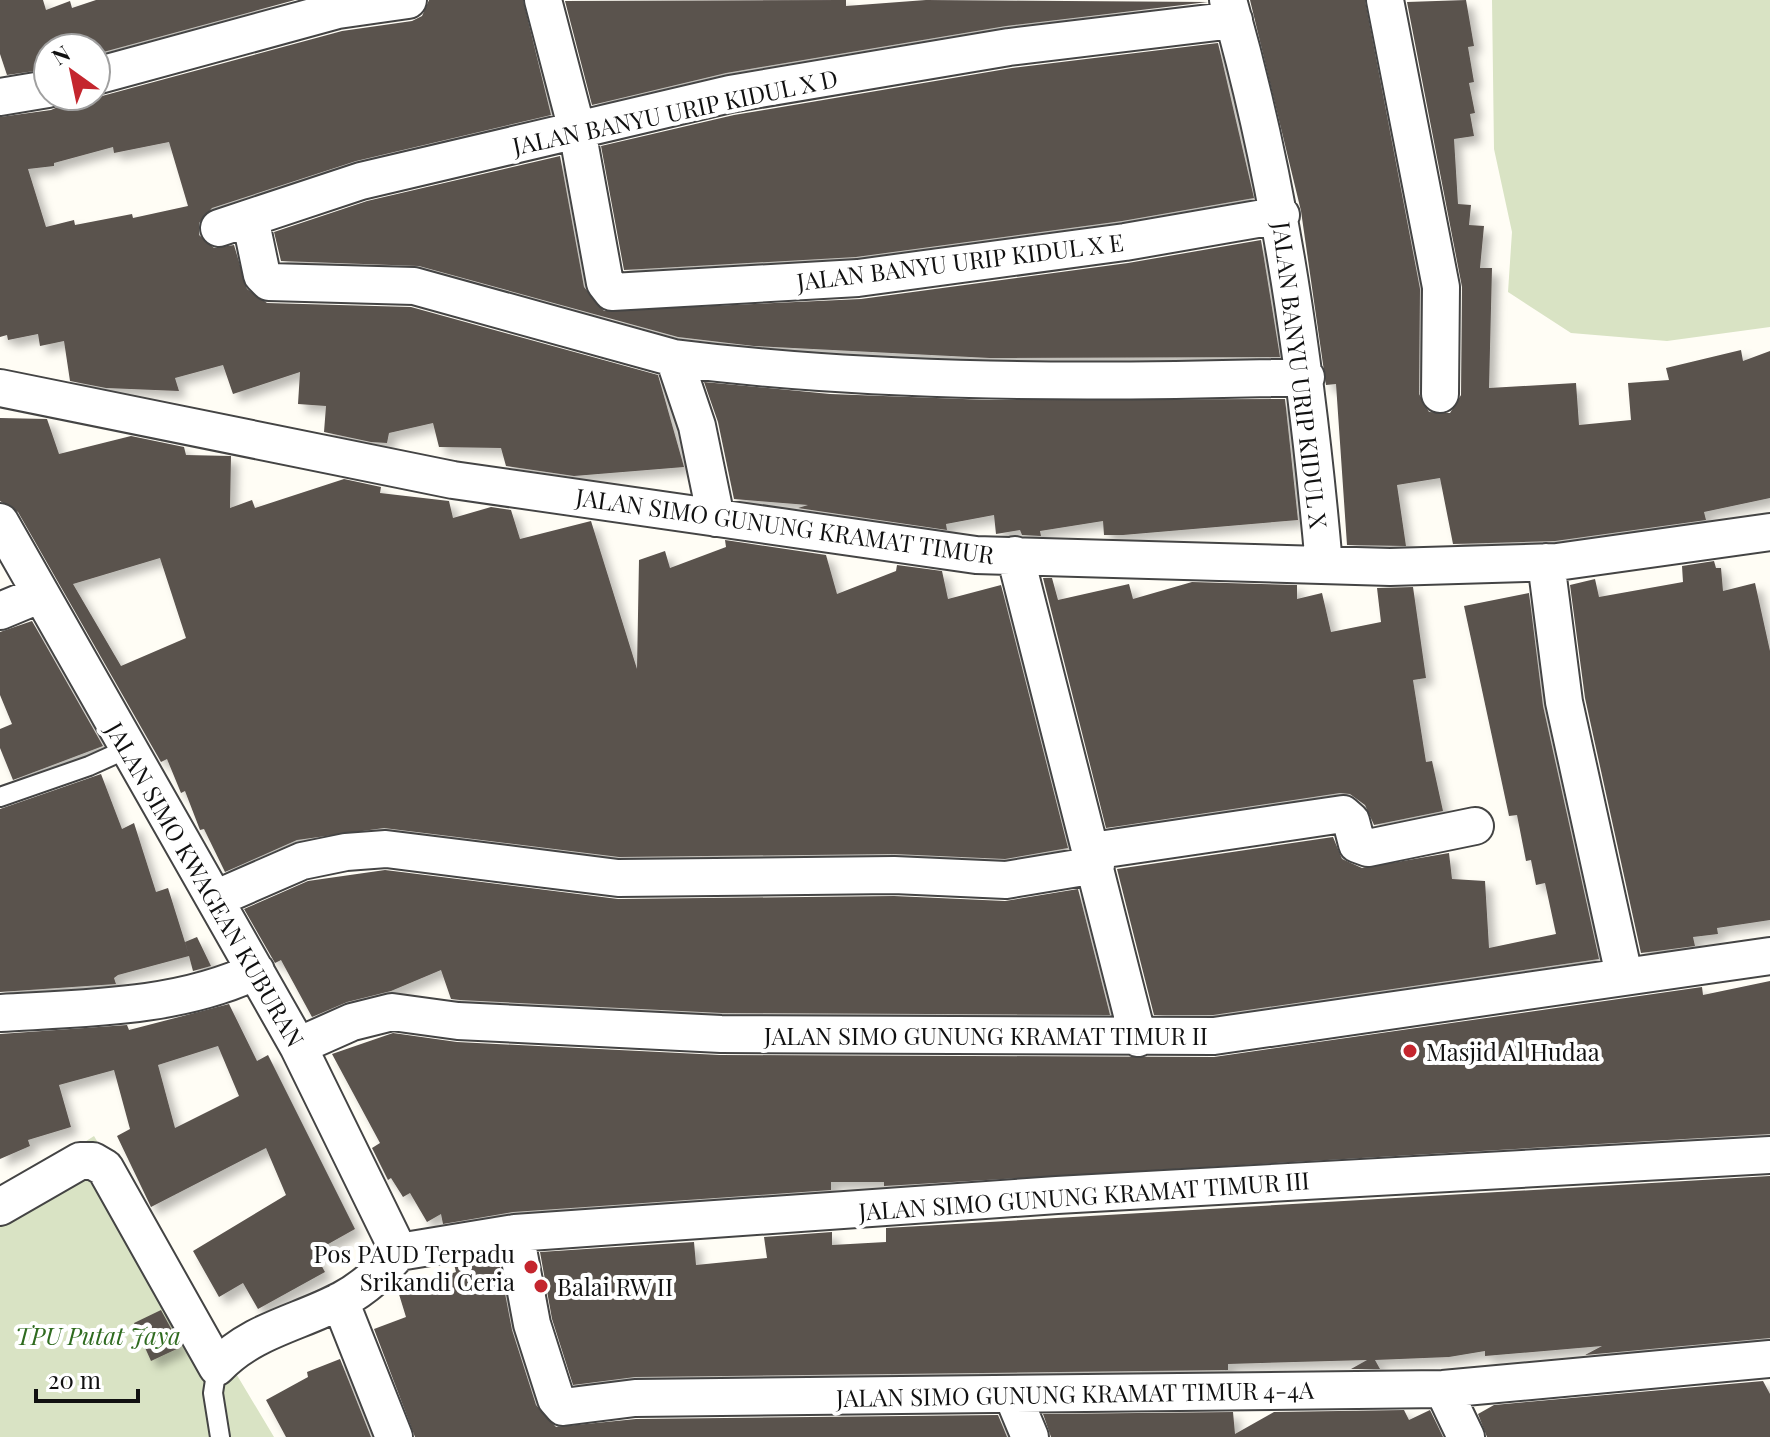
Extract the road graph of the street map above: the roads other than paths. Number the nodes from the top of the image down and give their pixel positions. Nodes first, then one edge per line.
1 (408, 0) edge
2 (543, 0) edge
3 (1385, 0) edge
4 (1231, 10) edge
5 (112, 72) edge
6 (32, 91) edge
7 (1, 94) edge
8 (577, 130) junction
9 (1281, 215) junction
10 (674, 358) junction
11 (1306, 377) junction
12 (0, 388) edge
13 (1440, 394) dead end
14 (716, 518) junction
15 (0, 522) edge
16 (1770, 532) edge
17 (1015, 555) junction
18 (1546, 562) junction
19 (1324, 565) junction
20 (41, 594) junction
21 (0, 611) edge
22 (129, 748) junction
23 (0, 797) edge
24 (1475, 826) dead end
25 (1094, 858) junction
26 (215, 899) junction
27 (1770, 956) edge
28 (256, 971) junction
29 (1624, 975) junction
30 (0, 1013) edge
31 (1138, 1038) junction
32 (298, 1046) junction
33 (1770, 1155) edge
34 (0, 1207) edge
35 (515, 1233) junction
36 (399, 1252) junction
37 (340, 1301) junction
38 (1770, 1359) edge
39 (217, 1367) junction
40 (1443, 1389) junction
41 (1012, 1394) junction
42 (1459, 1435) edge
43 (220, 1437) edge
44 (394, 1437) edge
45 (1030, 1437) edge

1 - 5 street
2 - 8 street
3 - 13 street
4 - 8 street, JALAN BANYU URIP KIDUL X D
4 - 9 street, JALAN BANYU URIP KIDUL X
6 - 7 street
8 - 9 street, JALAN BANYU URIP KIDUL X E
8 - 10 street, JALAN BANYU URIP KIDUL X D
9 - 11 street, JALAN BANYU URIP KIDUL X
10 - 11 street
10 - 14 street
11 - 19 street, JALAN BANYU URIP KIDUL X
12 - 14 street, JALAN SIMO GUNUNG KRAMAT TIMUR
14 - 17 street, JALAN SIMO GUNUNG KRAMAT TIMUR
15 - 20 street, JALAN SIMO KWAGEAN KUBURAN
16 - 18 street, JALAN SIMO GUNUNG KRAMAT TIMUR
17 - 19 street, JALAN SIMO GUNUNG KRAMAT TIMUR
17 - 25 street
18 - 19 street, JALAN SIMO GUNUNG KRAMAT TIMUR
18 - 29 street
20 - 21 street
20 - 22 street, JALAN SIMO KWAGEAN KUBURAN
22 - 23 lane
22 - 26 street, JALAN SIMO KWAGEAN KUBURAN
24 - 25 street
25 - 26 street
25 - 31 street
26 - 28 street, JALAN SIMO KWAGEAN KUBURAN
27 - 29 street, JALAN SIMO GUNUNG KRAMAT TIMUR II
28 - 30 street
28 - 32 street, JALAN SIMO KWAGEAN KUBURAN
29 - 31 street, JALAN SIMO GUNUNG KRAMAT TIMUR II
31 - 32 street, JALAN SIMO GUNUNG KRAMAT TIMUR II
32 - 36 street, JALAN SIMO KWAGEAN KUBURAN
33 - 35 street, JALAN SIMO GUNUNG KRAMAT TIMUR III
34 - 39 street
35 - 36 street, JALAN SIMO GUNUNG KRAMAT TIMUR III
35 - 41 street, JALAN SIMO GUNUNG KRAMAT TIMUR 4-4A
36 - 37 street
37 - 39 street
37 - 44 street
38 - 40 street, JALAN SIMO GUNUNG KRAMAT TIMUR 4-4A
39 - 43 lane
40 - 41 street, JALAN SIMO GUNUNG KRAMAT TIMUR 4-4A
40 - 42 street
41 - 45 street

